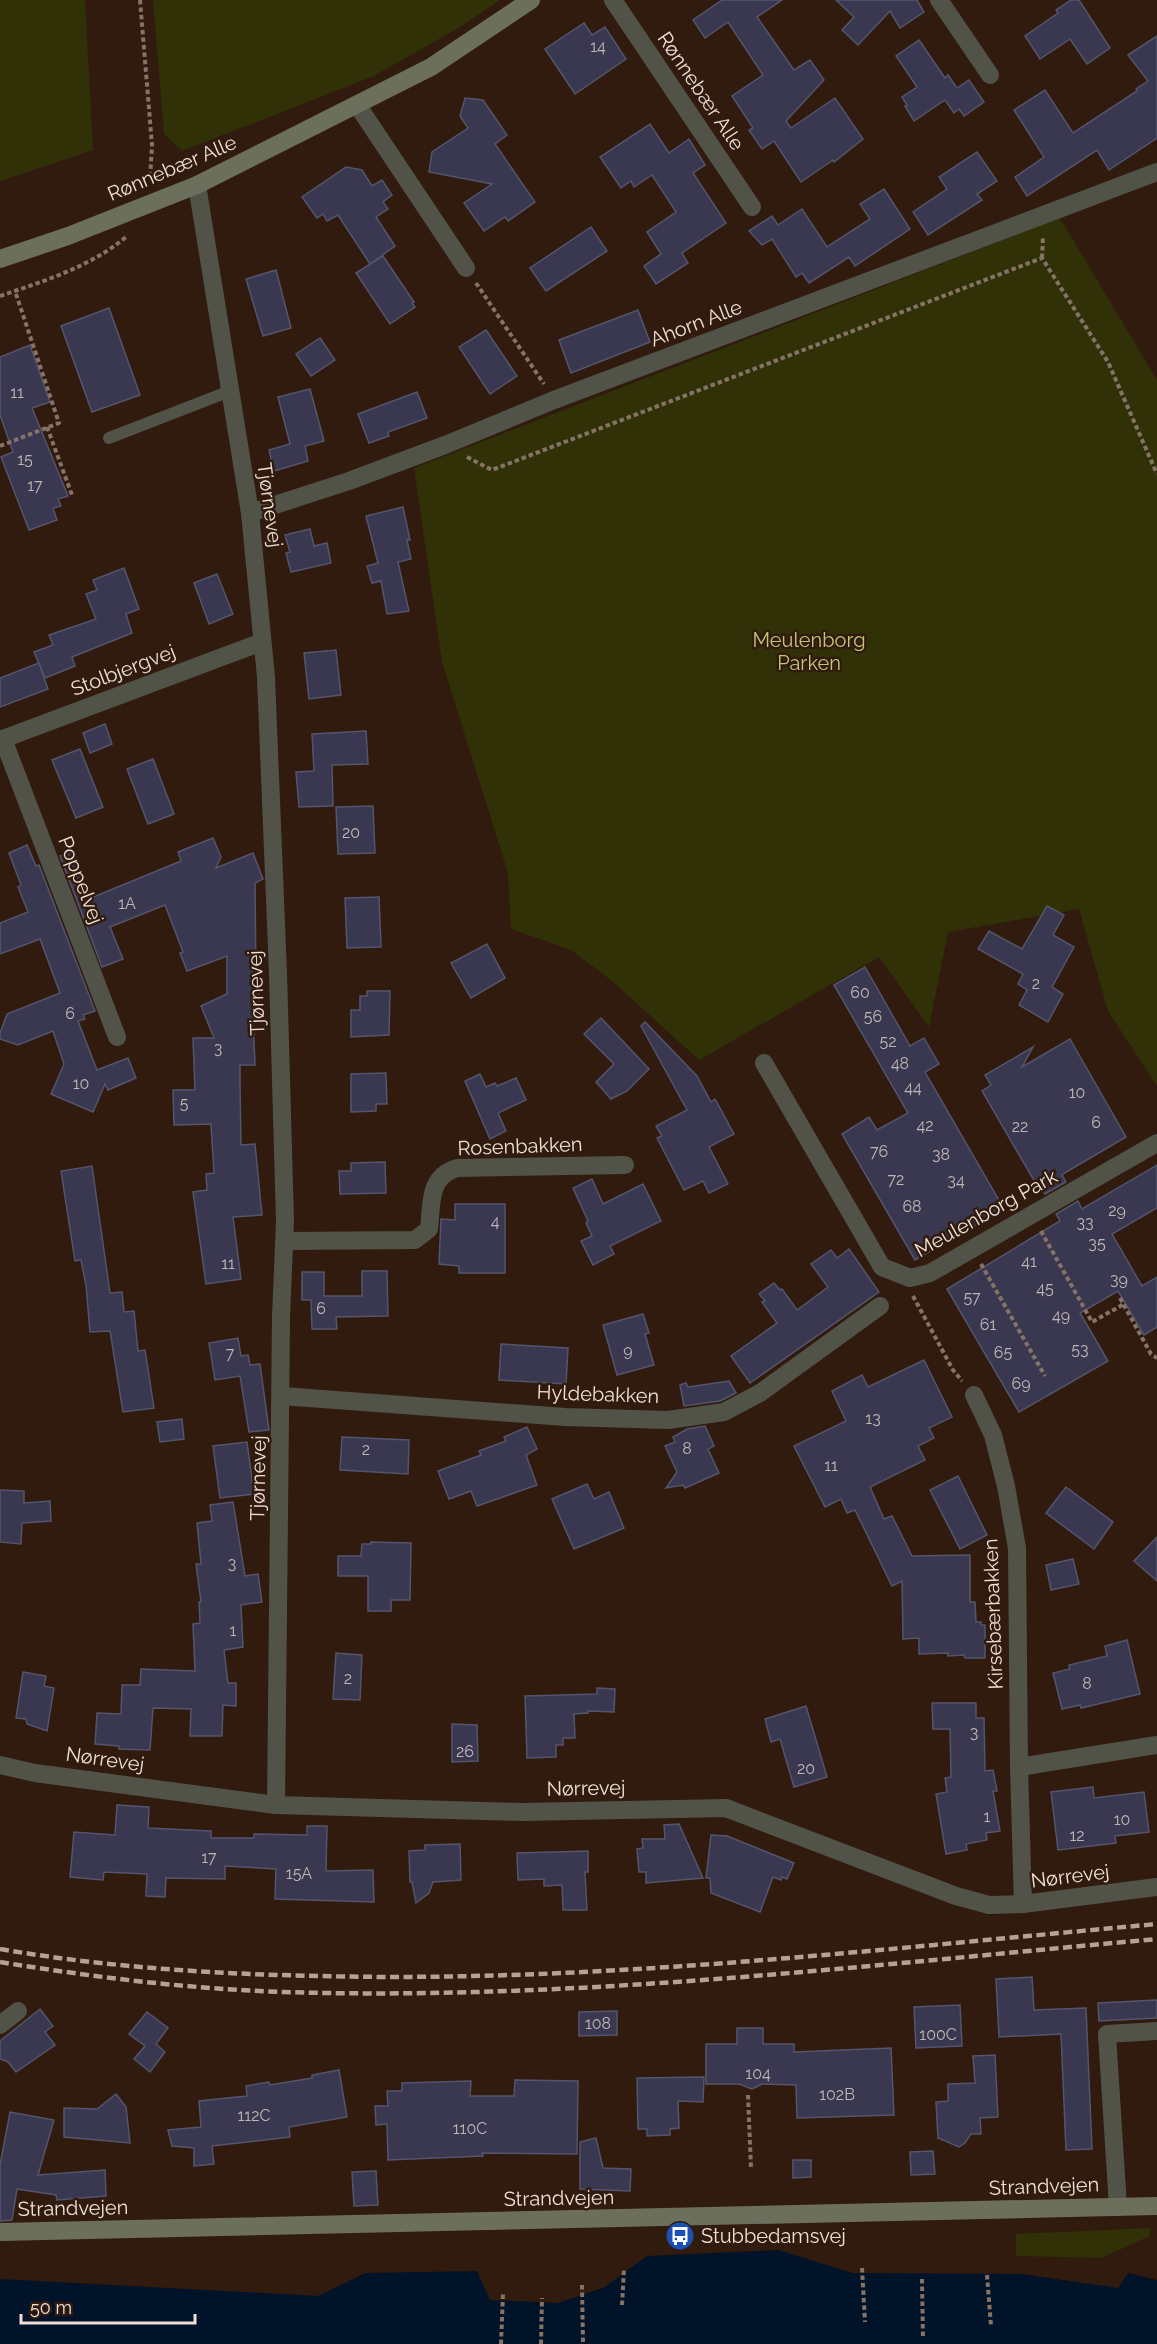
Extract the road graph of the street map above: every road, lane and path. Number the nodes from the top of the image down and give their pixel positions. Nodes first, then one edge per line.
1 (140, 0) edge
2 (531, 0) edge
3 (613, 0) edge
4 (939, 0) edge
5 (990, 75) dead end
6 (358, 106) junction
7 (1157, 172) edge
8 (150, 179) dead end
9 (197, 185) junction
10 (752, 207) dead end
11 (132, 232) dead end
12 (0, 259) edge
13 (466, 268) joint
14 (15, 291) junction
15 (0, 296) edge
16 (230, 391) junction
17 (554, 400) junction
18 (47, 427) junction
19 (109, 438) dead end
20 (446, 445) junction
21 (0, 446) edge
22 (1157, 474) edge
23 (72, 495) dead end
24 (250, 513) junction
25 (262, 642) junction
26 (2, 740) edge
27 (117, 1037) dead end
28 (764, 1063) dead end
29 (1157, 1143) edge
30 (625, 1166) dead end
31 (1032, 1215) junction
32 (285, 1241) junction
33 (973, 1250) junction
34 (910, 1278) junction
35 (1120, 1298) dead end
36 (1124, 1304) junction
37 (880, 1306) dead end
38 (1157, 1358) edge
39 (1045, 1376) dead end
40 (974, 1395) joint
41 (282, 1396) junction
42 (1157, 1745) edge
43 (0, 1765) edge
44 (1019, 1767) junction
45 (276, 1804) junction
46 (1157, 1887) edge
47 (1023, 1904) junction
48 (18, 2011) dead end
49 (0, 2025) edge
50 (1157, 2031) edge
51 (748, 2095) dead end
52 (751, 2168) dead end
53 (1157, 2206) edge
54 (1118, 2207) junction
55 (0, 2232) edge
56 (862, 2268) dead end
57 (624, 2269) dead end
58 (987, 2275) dead end
59 (922, 2279) dead end
60 (582, 2285) dead end
61 (503, 2294) dead end
62 (542, 2298) dead end
63 (622, 2305) dead end
64 (865, 2322) dead end
65 (991, 2326) dead end
66 (923, 2339) dead end
67 (501, 2344) edge
68 (541, 2344) edge
69 (583, 2344) edge

1 - 8 path
2 - 6 main road, Rønnebær Alle
3 - 10 street, Rønnebær Alle
4 - 5 street
6 - 9 main road, Rønnebær Alle
6 - 13 street
7 - 17 street, Ahorn Alle
9 - 12 main road, Rønnebær Alle
9 - 16 street, Tjørnevej
11 - 14 path
13 - 17 path
14 - 15 path
14 - 18 path
16 - 19 lane
16 - 24 street, Tjørnevej
17 - 20 street, Ahorn Alle
18 - 21 path
18 - 23 path
20 - 22 path
20 - 24 street, Ahorn Alle
24 - 25 street, Tjørnevej
25 - 26 street, Stolbjergvej
25 - 32 street, Tjørnevej
26 - 27 street, Poppelvej
28 - 34 street, Meulenborg Park
29 - 31 street, Meulenborg Park
30 - 32 street, Rosenbakken
31 - 33 street, Meulenborg Park
31 - 36 path
32 - 41 street, Tjørnevej
33 - 34 street, Meulenborg Park
33 - 39 path
34 - 40 path
35 - 36 path
36 - 38 path
37 - 41 street, Hyldebakken
40 - 44 street, Kirsebærbakken
41 - 45 street, Tjørnevej
42 - 44 street
43 - 45 street, Nørrevej
44 - 47 street, Kirsebærbakken
45 - 47 street, Nørrevej
46 - 47 street, Nørrevej
48 - 49 street
50 - 54 street, Strandvejen
51 - 52 path
53 - 54 main road, Strandvejen
54 - 55 main road, Strandvejen
56 - 64 path
57 - 63 path
58 - 65 path
59 - 66 path
60 - 69 path
61 - 67 path
62 - 68 path

